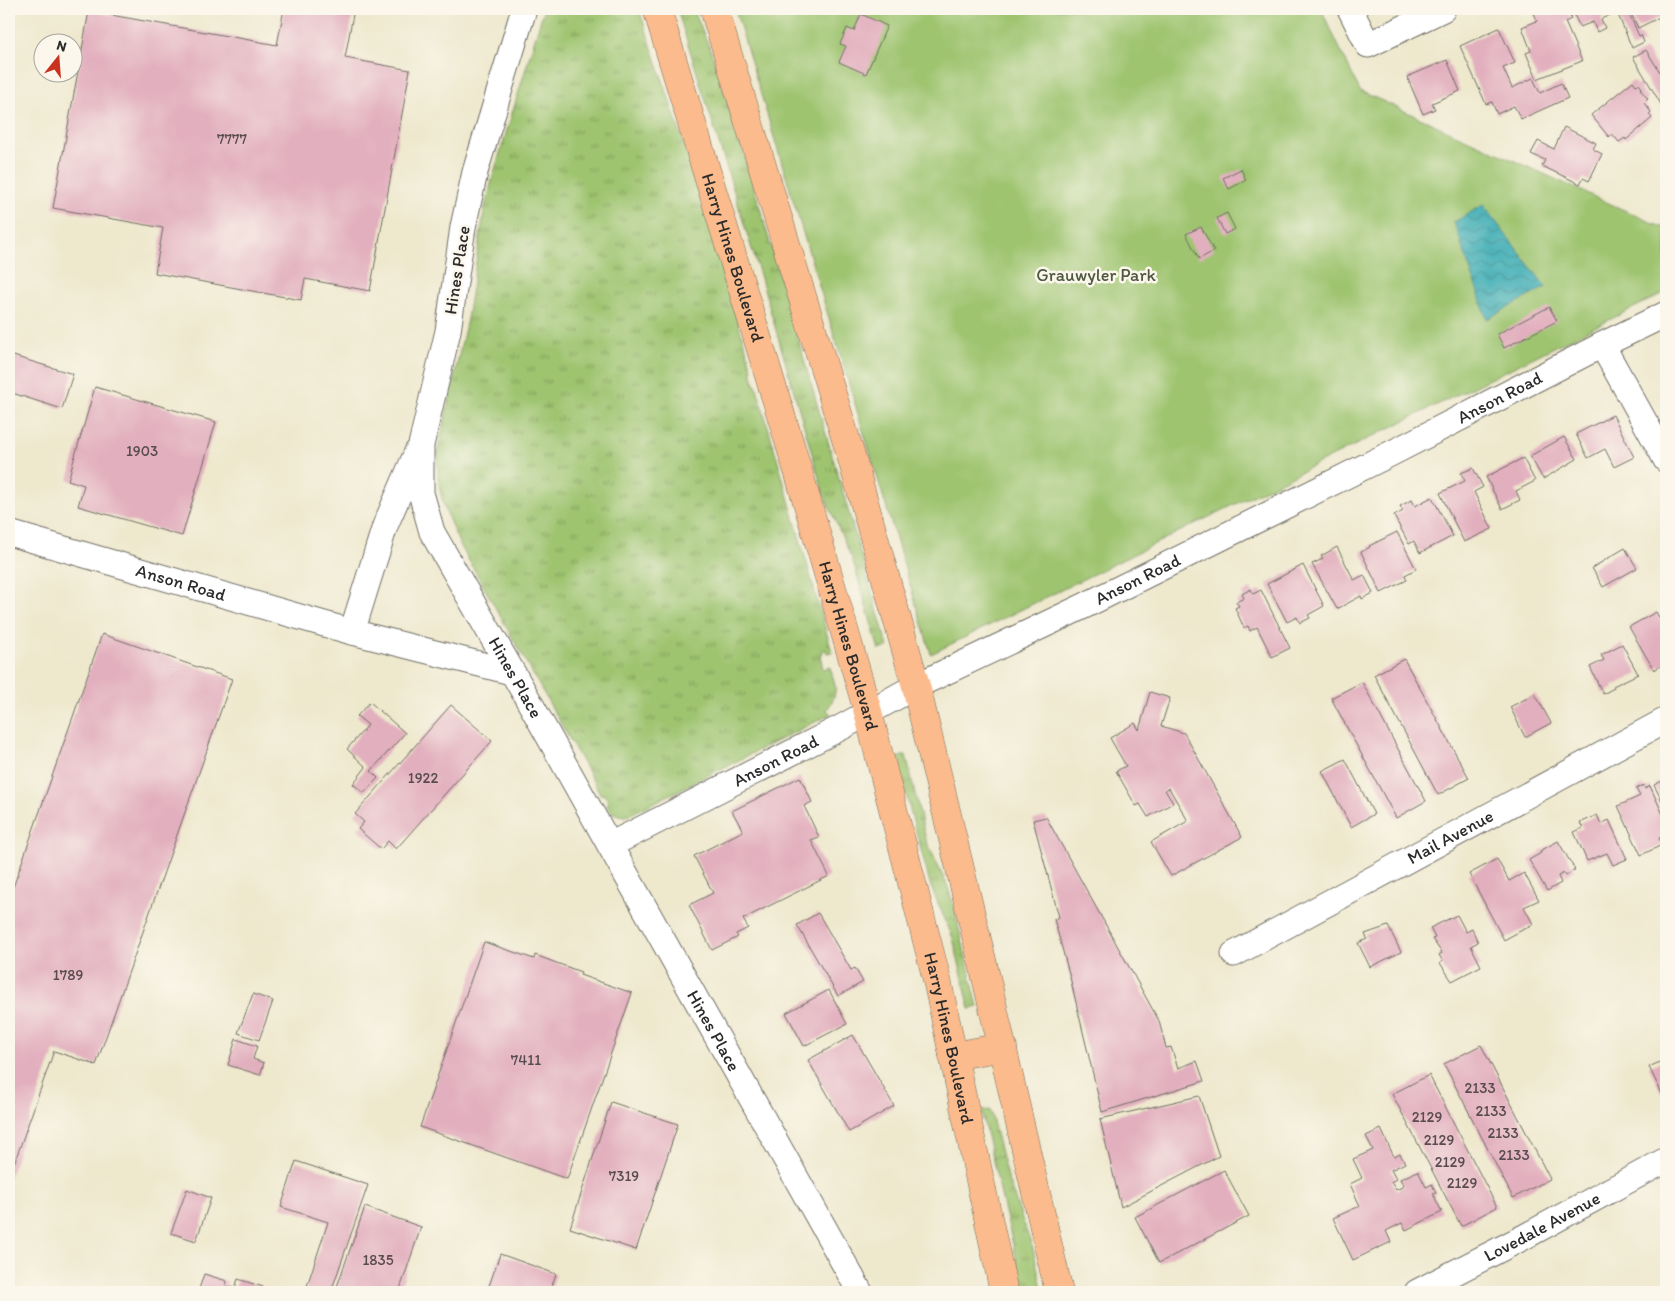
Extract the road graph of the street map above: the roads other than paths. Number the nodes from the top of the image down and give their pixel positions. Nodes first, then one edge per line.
1 (524, 9) edge
2 (657, 9) edge
3 (714, 9) edge
4 (1350, 9) edge
5 (1443, 9) edge
6 (1666, 314) edge
7 (1602, 345) junction
8 (420, 445) junction
9 (1666, 460) edge
10 (9, 533) edge
11 (352, 632) junction
12 (511, 672) junction
13 (916, 686) junction
14 (868, 712) junction
15 (1666, 720) edge
16 (610, 845) junction
17 (1234, 954) dead end
18 (1003, 1047) junction
19 (953, 1056) junction
20 (1666, 1160) edge
21 (860, 1292) edge
22 (1004, 1292) edge
23 (1059, 1292) edge
24 (1417, 1292) edge

1 - 8 street, Hines Place
2 - 14 main road, Harry Hines Boulevard
3 - 13 main road
4 - 5 street
6 - 7 street, Anson Road
7 - 9 street
7 - 13 street, Anson Road
8 - 11 street
8 - 12 street, Hines Place
10 - 11 street, Anson Road
11 - 12 street, Anson Road
12 - 16 street, Hines Place
13 - 14 street, Anson Road
13 - 18 main road
14 - 16 street, Anson Road
14 - 19 main road, Harry Hines Boulevard
15 - 17 street, Mail Avenue
16 - 21 street, Hines Place
18 - 19 main road
18 - 23 main road
19 - 22 main road, Harry Hines Boulevard
20 - 24 street, Lovedale Avenue

